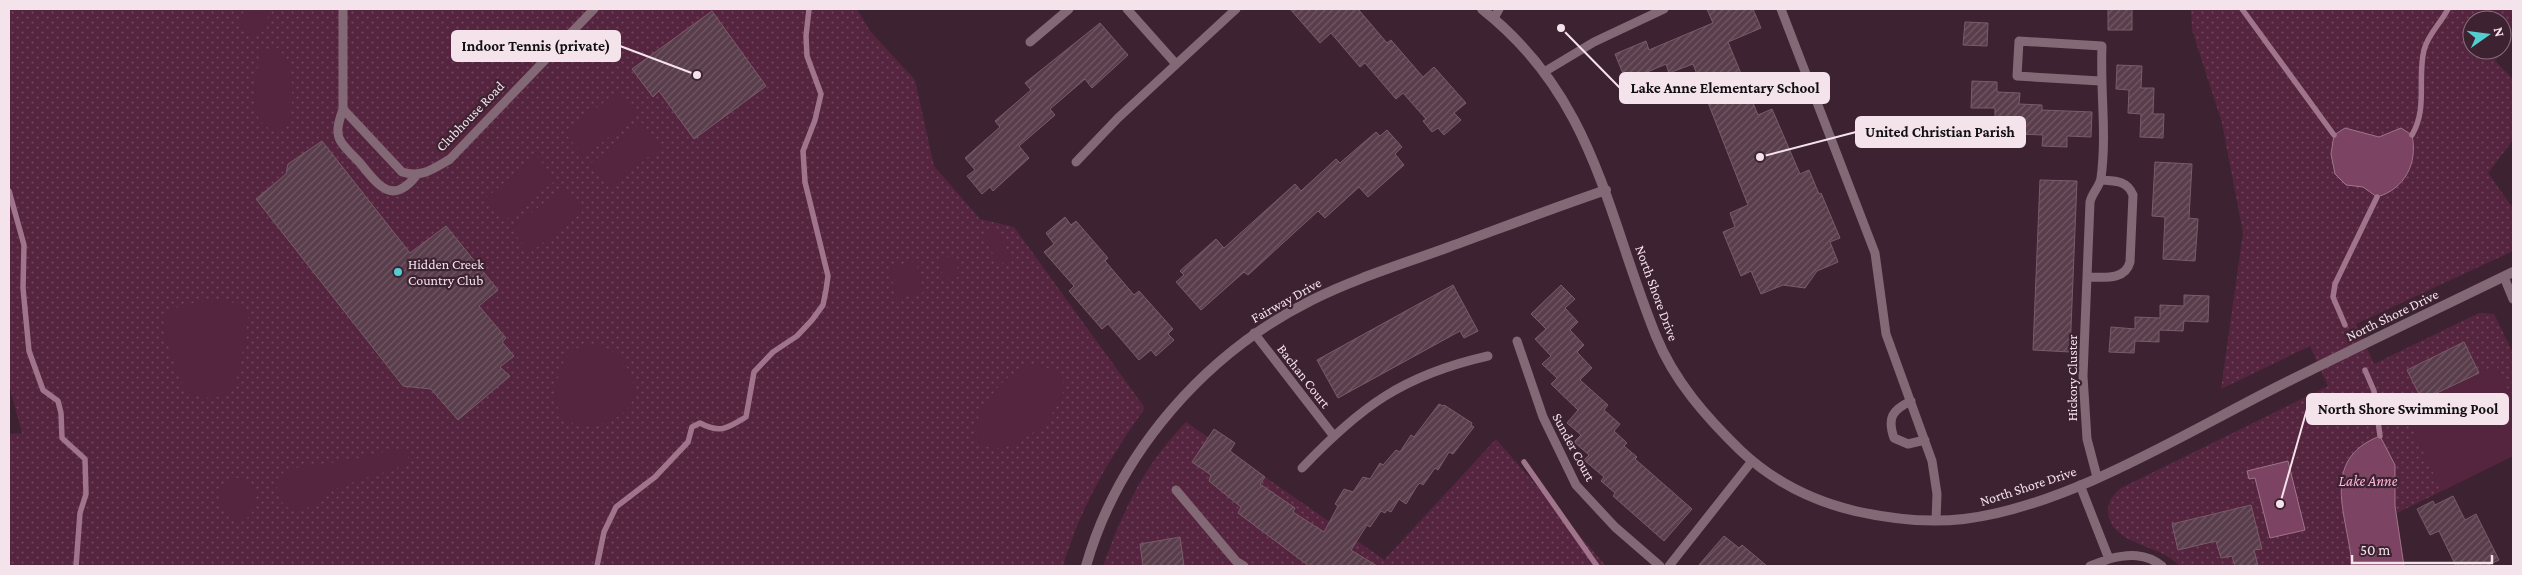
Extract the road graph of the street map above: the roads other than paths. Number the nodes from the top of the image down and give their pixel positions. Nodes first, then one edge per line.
1 (343, 9) edge
2 (594, 9) edge
3 (1069, 9) edge
4 (1127, 9) edge
5 (1236, 9) edge
6 (1482, 9) edge
7 (1499, 9) edge
8 (1664, 9) edge
9 (1781, 9) edge
10 (1494, 18) junction
11 (1030, 42) dead end
12 (1176, 64) junction
13 (1544, 72) junction
14 (2100, 81) junction
15 (343, 109) junction
16 (1076, 162) dead end
17 (416, 176) junction
18 (2101, 180) junction
19 (1606, 190) junction
20 (2508, 274) edge
21 (2087, 277) junction
22 (2513, 299) edge
23 (1254, 333) junction
24 (1517, 341) dead end
25 (1488, 356) dead end
26 (1911, 401) junction
27 (1333, 435) junction
28 (1925, 440) junction
29 (1752, 462) junction
30 (1302, 468) dead end
31 (2098, 477) junction
32 (2080, 484) junction
33 (1176, 490) dead end
34 (1936, 520) junction
35 (2109, 559) junction
36 (1234, 564) edge
37 (1086, 566) edge
38 (1244, 566) edge
39 (1660, 566) edge
40 (1669, 566) edge
41 (2090, 566) edge
42 (2162, 566) edge

1 - 15 lane
2 - 17 lane, Clubhouse Road
3 - 11 lane
4 - 12 lane
5 - 12 lane
6 - 10 street, North Shore Drive
7 - 10 lane
8 - 13 lane
9 - 26 lane
10 - 13 street, North Shore Drive
12 - 16 lane
13 - 19 street, North Shore Drive
14 - 14 lane, Hickory Cluster
14 - 18 lane, Hickory Cluster
15 - 17 lane
15 - 17 lane, Clubhouse Road
18 - 21 lane, Hickory Cluster
18 - 21 lane
19 - 23 street, Fairway Drive
19 - 29 street, North Shore Drive
20 - 22 lane
20 - 31 street, North Shore Drive
21 - 31 lane, Hickory Cluster
23 - 27 lane, Bachan Court
23 - 37 street, Fairway Drive
24 - 39 lane, Sunder Court
25 - 27 lane
26 - 28 lane
26 - 28 lane
27 - 30 lane
28 - 34 lane
29 - 34 street, North Shore Drive
29 - 40 lane
31 - 32 street, North Shore Drive
32 - 34 street, North Shore Drive
32 - 35 lane
33 - 36 lane
35 - 41 lane
35 - 42 lane
36 - 38 lane

